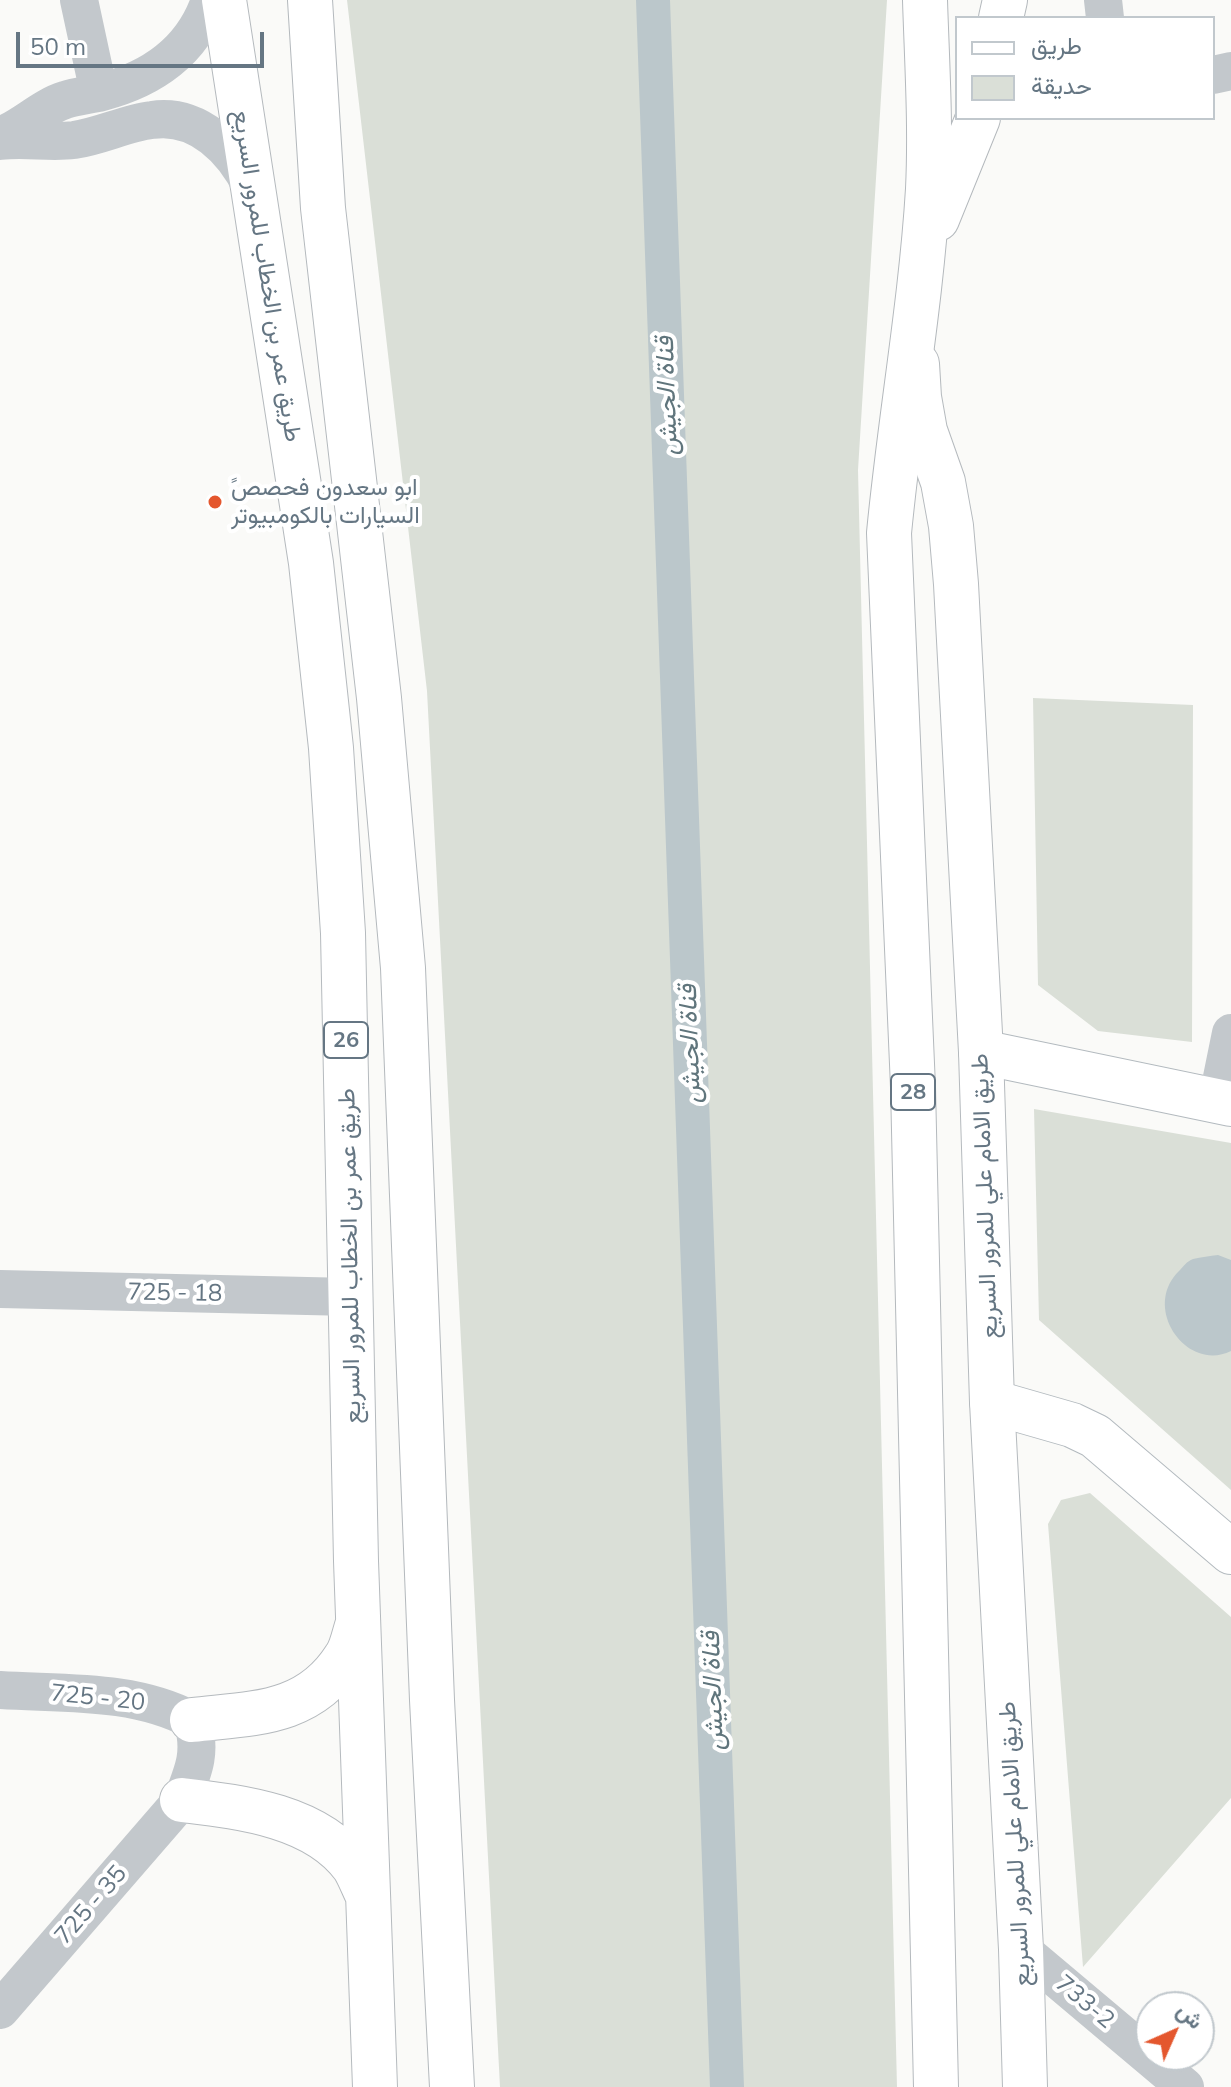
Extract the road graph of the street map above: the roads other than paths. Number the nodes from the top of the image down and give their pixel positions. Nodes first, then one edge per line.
1 (79, 0) edge
2 (210, 0) edge
3 (224, 0) edge
4 (310, 0) edge
5 (925, 0) edge
6 (99, 93) junction
7 (977, 120) edge
8 (0, 139) edge
9 (256, 197) junction
10 (922, 258) junction
11 (917, 310) junction
12 (1231, 1033) edge
13 (981, 1052) junction
14 (1224, 1103) edge
15 (0, 1289) edge
16 (351, 1297) junction
17 (992, 1402) junction
18 (1231, 1552) edge
19 (360, 1617) junction
20 (0, 1690) edge
21 (192, 1720) junction
22 (182, 1800) junction
23 (368, 1896) junction
24 (1021, 1949) junction
25 (0, 2010) edge
26 (375, 2087) edge
27 (452, 2087) edge
28 (936, 2087) edge
29 (1025, 2087) edge
30 (1185, 2087) edge

1 - 6 street
2 - 6 street
3 - 9 main road, طريق عمر بن الخطاب للمرور السريع / 26
4 - 27 main road
5 - 10 main road, طريق الامام علي للمرور السريع / 28
6 - 8 street
7 - 10 main road
8 - 9 street
9 - 16 main road, طريق عمر بن الخطاب للمرور السريع / 26
10 - 11 main road, طريق الامام علي للمرور السريع / 28
11 - 13 main road, طريق الامام علي للمرور السريع / 28
11 - 28 main road, طريق الامام علي للمرور السريع / 28
12 - 14 street
13 - 14 main road
13 - 17 main road, طريق الامام علي للمرور السريع / 28
15 - 16 street, 725 - 18
16 - 19 main road, طريق عمر بن الخطاب للمرور السريع / 26
17 - 18 main road
17 - 24 main road, طريق الامام علي للمرور السريع / 28
19 - 21 main road
19 - 23 main road, طريق عمر بن الخطاب للمرور السريع / 26
20 - 21 street, 725 - 20
21 - 22 street
22 - 23 main road
22 - 25 street, 725 - 35
23 - 26 main road, طريق عمر بن الخطاب للمرور السريع / 26
24 - 29 main road, طريق الامام علي للمرور السريع / 28
24 - 30 street, 733-2

